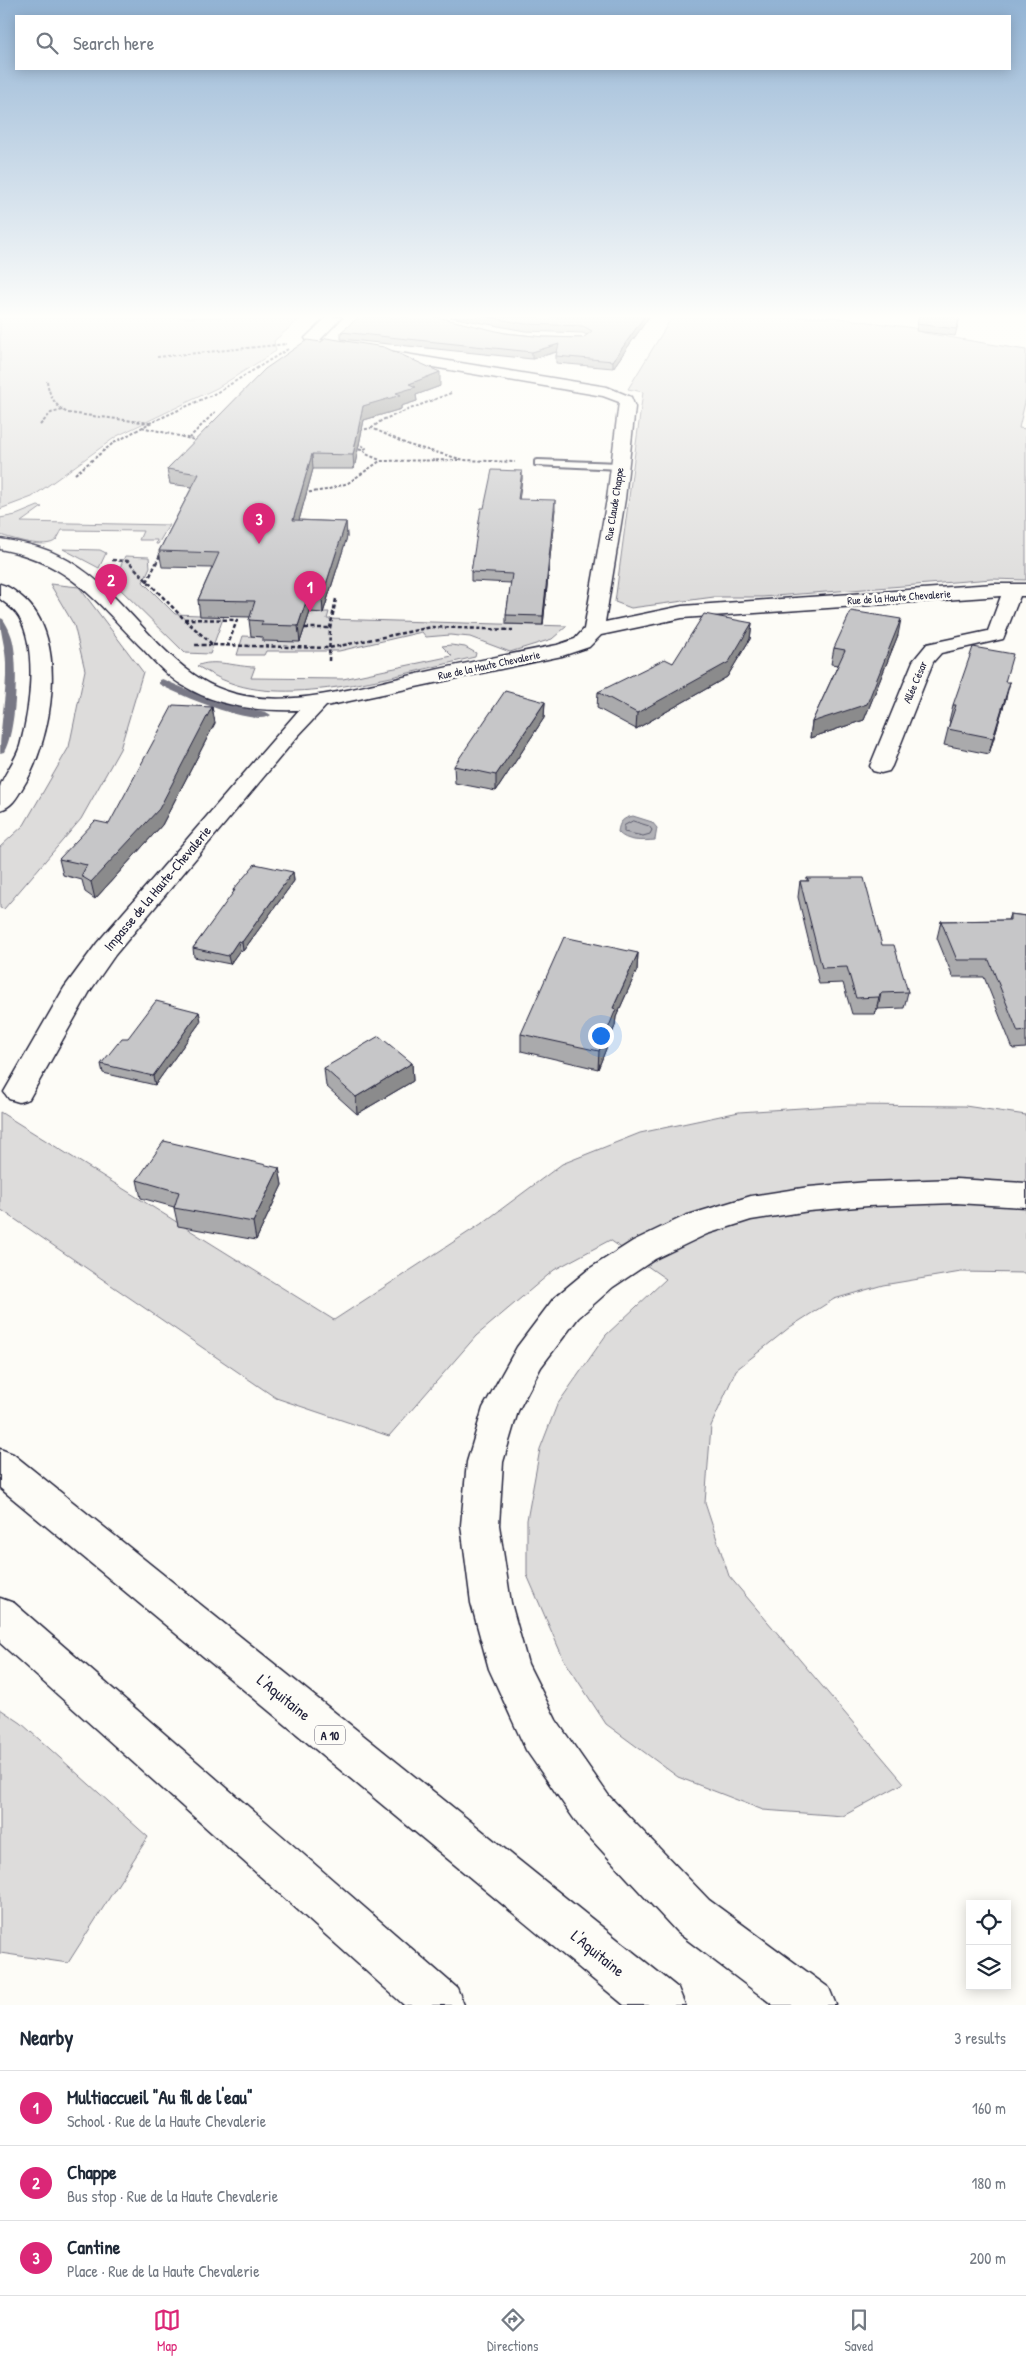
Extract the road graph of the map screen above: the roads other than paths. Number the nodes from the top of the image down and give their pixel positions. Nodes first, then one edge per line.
1 (627, 411) edge
2 (538, 463) road end
3 (620, 466) junction
4 (0, 544) edge
5 (0, 590) edge
6 (1019, 590) edge
7 (594, 630) junction
8 (318, 701) junction
9 (881, 766) dead end
10 (0, 803) edge
11 (19, 1092) dead end
12 (1026, 1195) edge
13 (0, 1466) edge
14 (0, 1617) edge
15 (440, 2005) edge
16 (661, 2005) edge
17 (812, 2005) edge

1 - 3 main road, Rue Claude Chappe
2 - 3 lane
3 - 7 main road, Rue Claude Chappe
4 - 8 main road, Rue de la Haute Chevalerie
5 - 10 main road
6 - 7 main road, Rue de la Haute Chevalerie
6 - 9 main road, Allée César
7 - 8 main road, Rue de la Haute Chevalerie
8 - 11 main road, Impasse de la Haute-Chevalerie
12 - 17 main road
13 - 16 main road, L'Aquitaine / A 10
14 - 15 main road

